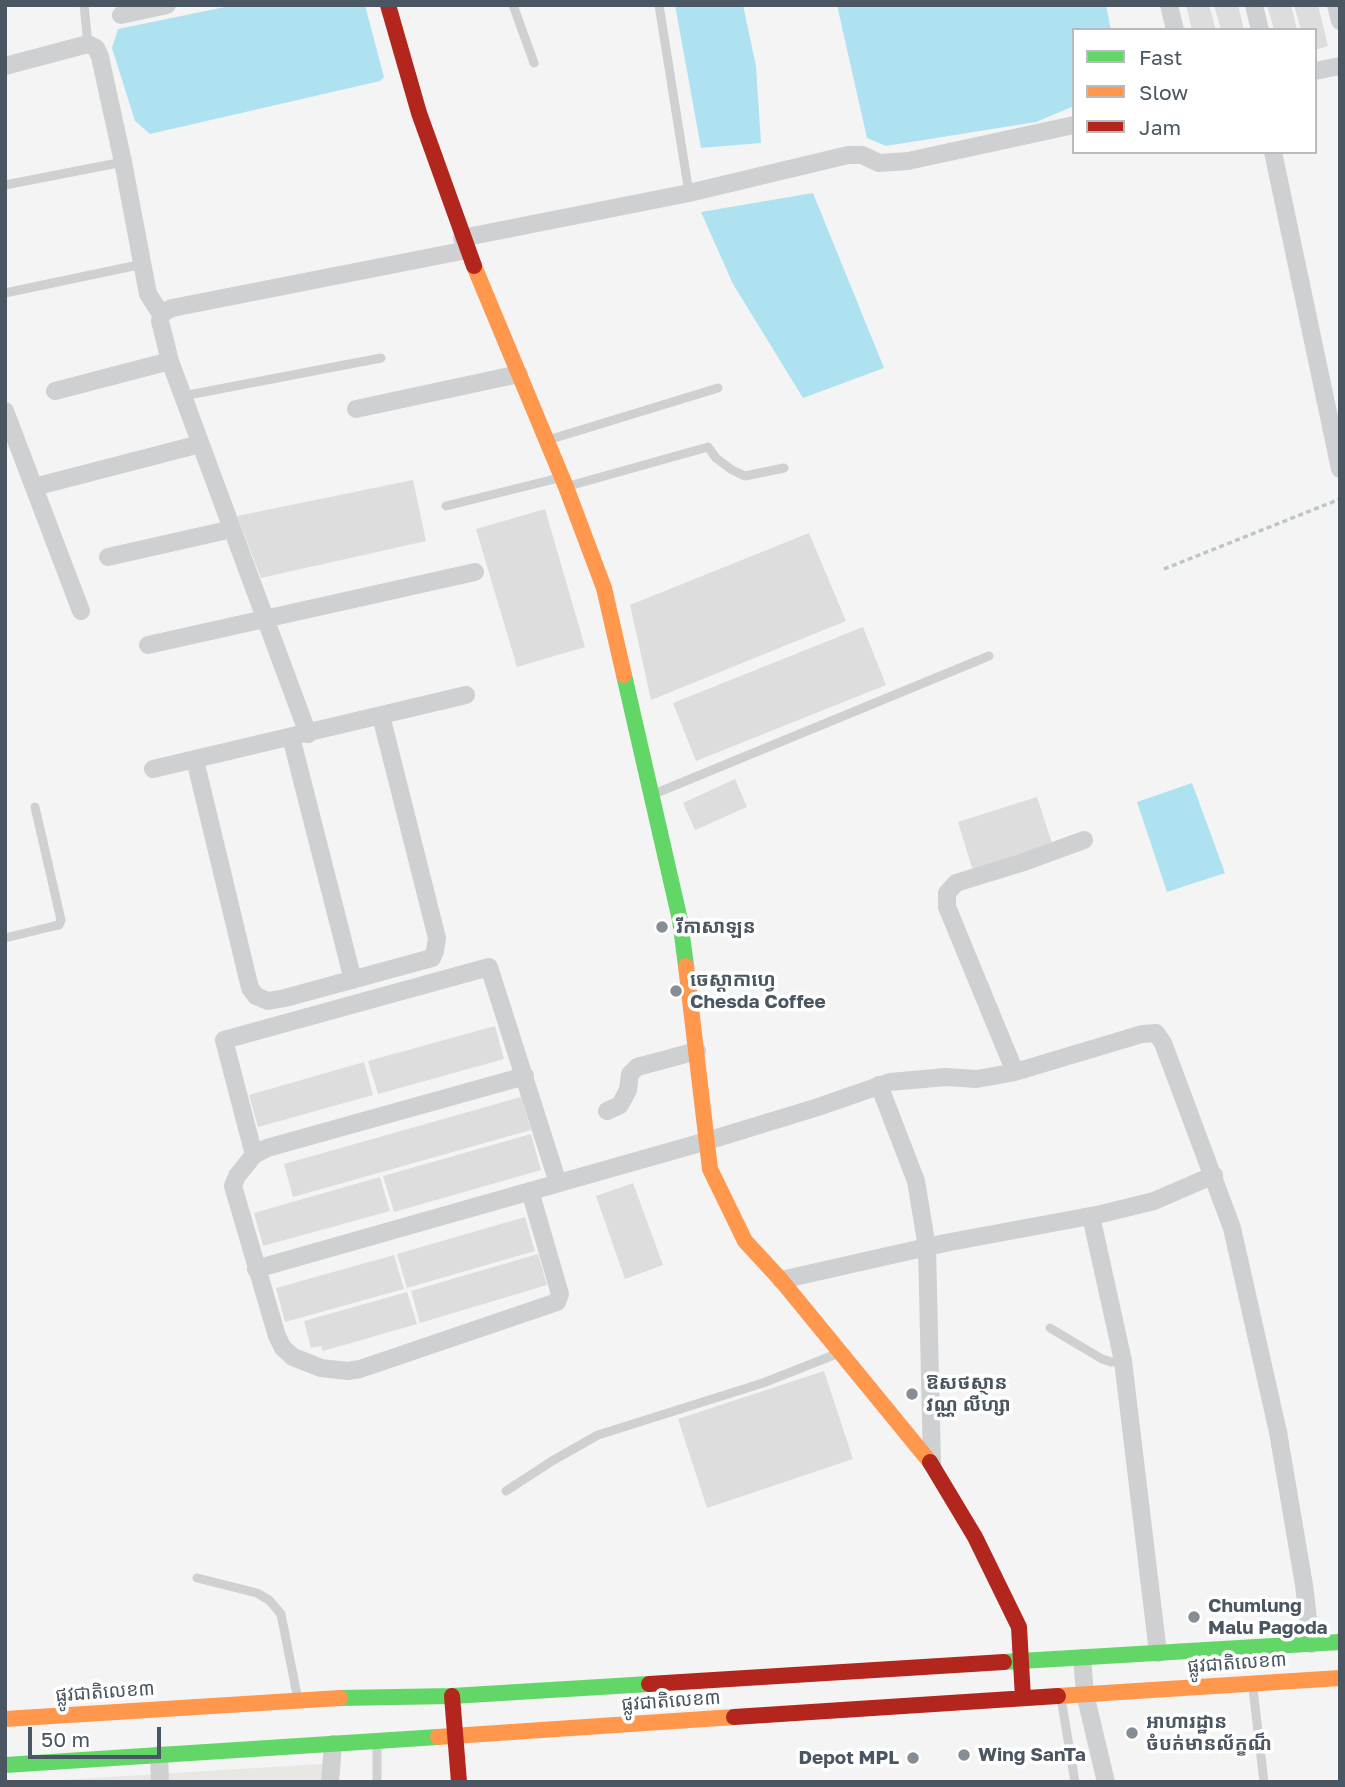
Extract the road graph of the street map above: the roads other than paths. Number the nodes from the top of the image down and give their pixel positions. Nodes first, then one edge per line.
1 (84, 5) edge
2 (167, 5) edge
3 (388, 5) edge
4 (513, 5) edge
5 (659, 5) edge
6 (1169, 5) edge
7 (1254, 5) edge
8 (1336, 5) edge
9 (121, 15) dead end
10 (1340, 20) edge
11 (1175, 28) edge
12 (1260, 28) edge
13 (88, 44) junction
14 (534, 63) dead end
15 (5, 66) edge
16 (1340, 66) edge
17 (1317, 71) edge
18 (1072, 125) edge
19 (1273, 154) edge
20 (123, 162) junction
21 (5, 185) edge
22 (689, 193) junction
23 (465, 244) junction
24 (143, 264) junction
25 (5, 293) edge
26 (161, 314) junction
27 (381, 358) dead end
28 (170, 361) junction
29 (519, 374) junction
30 (718, 388) dead end
31 (55, 391) dead end
32 (183, 396) junction
33 (356, 409) dead end
34 (5, 411) edge
35 (546, 440) junction
36 (200, 444) junction
37 (784, 468) dead end
38 (1340, 469) edge
39 (564, 482) junction
40 (34, 487) junction
41 (446, 506) dead end
42 (232, 529) junction
43 (108, 557) dead end
44 (475, 572) dead end
45 (81, 611) dead end
46 (265, 619) junction
47 (148, 645) dead end
48 (989, 656) dead end
49 (466, 695) dead end
50 (381, 716) junction
51 (300, 736) junction
52 (195, 760) junction
53 (153, 769) dead end
54 (650, 795) junction
55 (35, 807) dead end
56 (1084, 840) dead end
57 (5, 938) edge
58 (353, 980) junction
59 (697, 1051) junction
60 (1015, 1072) junction
61 (525, 1076) junction
62 (879, 1086) junction
63 (607, 1111) dead end
64 (707, 1141) junction
65 (254, 1155) junction
66 (1214, 1175) junction
67 (558, 1183) junction
68 (530, 1191) junction
69 (1091, 1216) junction
70 (927, 1247) junction
71 (256, 1269) junction
72 (780, 1280) junction
73 (1050, 1328) dead end
74 (839, 1353) junction
75 (1123, 1360) junction
76 (932, 1464) junction
77 (506, 1491) dead end
78 (197, 1578) dead end
79 (1340, 1642) edge
80 (1311, 1644) junction
81 (1158, 1653) junction
82 (1082, 1658) junction
83 (1021, 1662) junction
84 (1340, 1678) edge
85 (1252, 1683) junction
86 (1085, 1694) junction
87 (1060, 1695) junction
88 (452, 1696) junction
89 (1023, 1698) junction
90 (298, 1701) junction
91 (5, 1719) edge
92 (454, 1736) junction
93 (377, 1741) junction
94 (333, 1744) junction
95 (159, 1755) junction
96 (5, 1765) edge
97 (160, 1782) edge
98 (330, 1782) edge
99 (377, 1782) edge
100 (459, 1782) edge
101 (1075, 1782) edge
102 (1106, 1782) edge
103 (1264, 1782) edge

1 - 13 lane
2 - 9 street
3 - 23 main road
4 - 14 lane
5 - 22 lane
6 - 11 street
7 - 12 street
8 - 10 street
13 - 15 street
13 - 20 street
16 - 17 street
18 - 22 street
19 - 38 street
20 - 21 lane
20 - 24 street
22 - 23 street
23 - 26 street
23 - 29 main road
24 - 25 lane
24 - 26 street
26 - 28 street
27 - 32 lane
28 - 31 street
28 - 32 street
29 - 33 street
29 - 35 main road
30 - 35 lane
32 - 36 street
34 - 40 street
35 - 39 main road
36 - 40 street
36 - 42 street
37 - 39 lane
39 - 41 lane
39 - 54 main road
40 - 45 street
42 - 43 street
42 - 46 street
44 - 46 street
46 - 47 street
46 - 51 street
48 - 54 lane
49 - 50 street
50 - 51 street
50 - 58 street
51 - 52 street
51 - 58 street
52 - 53 street
52 - 58 street
54 - 59 main road
55 - 57 lane
56 - 60 street
59 - 63 street
59 - 64 main road
60 - 62 street
60 - 66 street
61 - 65 street
61 - 65 street
61 - 67 street
62 - 64 street
62 - 70 street
64 - 67 street
64 - 72 main road
65 - 71 street
66 - 69 street
66 - 80 street
67 - 68 street
68 - 71 street
68 - 71 street
69 - 70 street
69 - 75 street
70 - 72 street
70 - 76 street
72 - 74 main road
73 - 75 lane
74 - 76 main road
74 - 77 lane
75 - 81 street
76 - 83 main road
78 - 90 lane
79 - 80 main road, ផ្លូវជាតិលេខ៣
80 - 81 main road, ផ្លូវជាតិលេខ៣
81 - 82 main road, ផ្លូវជាតិលេខ៣
82 - 83 main road, ផ្លូវជាតិលេខ៣
82 - 86 street
83 - 88 main road, ផ្លូវជាតិលេខ៣
83 - 89 main road
84 - 85 main road, ផ្លូវជាតិលេខ៣
85 - 86 main road, ផ្លូវជាតិលេខ៣
85 - 103 lane
86 - 87 main road, ផ្លូវជាតិលេខ៣
86 - 102 street
87 - 89 main road, ផ្លូវជាតិលេខ៣
87 - 101 lane
88 - 90 main road, ផ្លូវជាតិលេខ៣
88 - 92 main road
89 - 92 main road, ផ្លូវជាតិលេខ៣
90 - 91 main road, ផ្លូវជាតិលេខ៣
92 - 93 main road, ផ្លូវជាតិលេខ៣
92 - 100 main road
93 - 94 main road, ផ្លូវជាតិលេខ៣
93 - 99 lane
94 - 95 main road, ផ្លូវជាតិលេខ៣
94 - 98 street
95 - 96 main road, ផ្លូវជាតិលេខ៣
95 - 97 street

